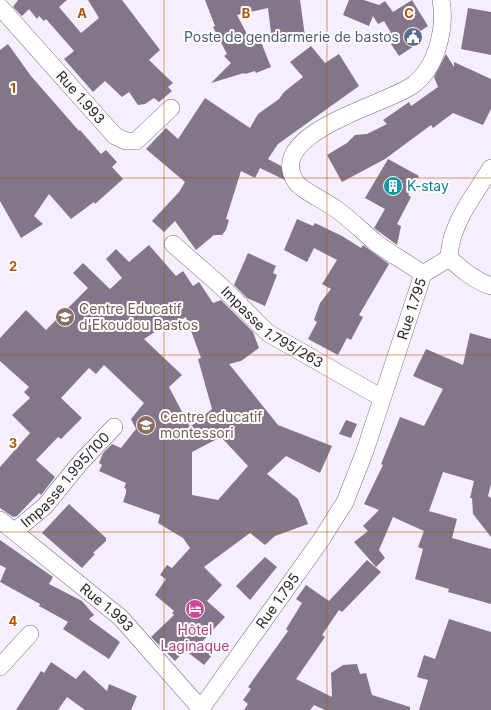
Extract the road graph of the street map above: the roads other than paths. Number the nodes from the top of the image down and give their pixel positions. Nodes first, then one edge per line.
1 (441, 0) edge
2 (0, 7) edge
3 (171, 108) dead end
4 (491, 168) edge
5 (173, 244) dead end
6 (449, 258) junction
7 (423, 274) junction
8 (491, 286) edge
9 (382, 398) junction
10 (114, 427) dead end
11 (0, 520) edge
12 (15, 532) junction
13 (30, 634) dead end
14 (0, 667) edge
15 (200, 710) edge

1 - 7 street, Rue 1.795
2 - 3 street, Rue 1.993
4 - 6 street
5 - 9 street, Impasse 1.795/263
6 - 7 street
6 - 8 street
7 - 9 street, Rue 1.795
9 - 15 street, Rue 1.795
10 - 12 street, Impasse 1.995/100
11 - 12 street, Rue 1.993
12 - 15 street, Rue 1.993
13 - 14 street

